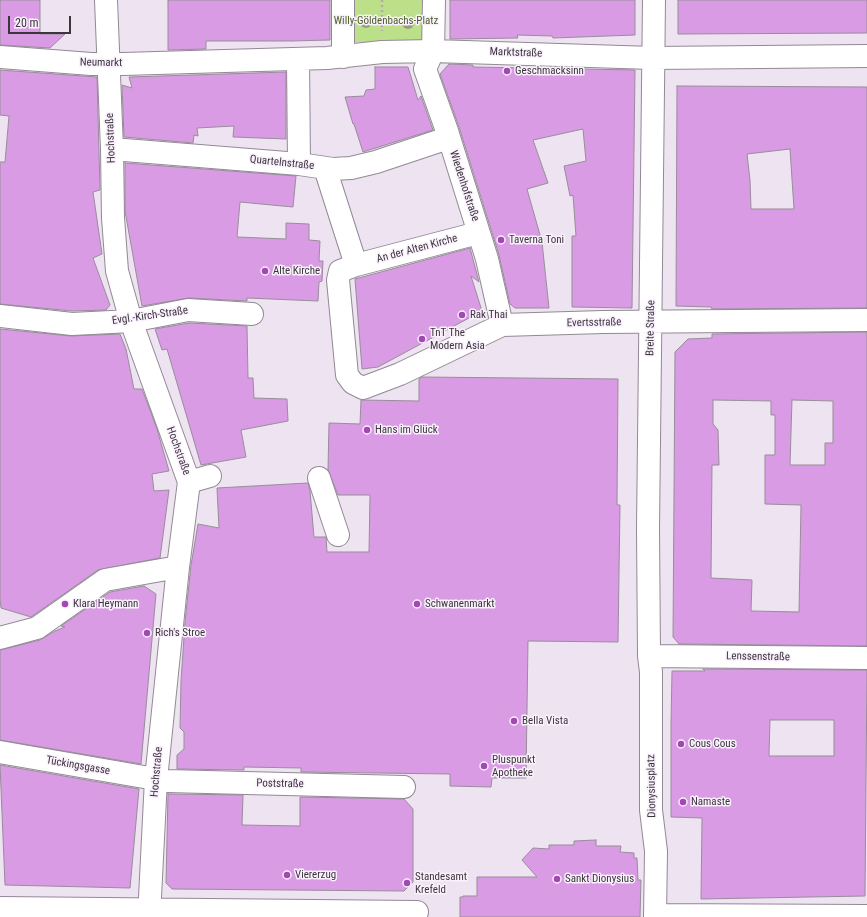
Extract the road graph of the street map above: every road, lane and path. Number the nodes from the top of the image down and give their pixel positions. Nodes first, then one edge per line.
1 (106, 0) edge
2 (343, 0) edge
3 (382, 0) edge
4 (434, 0) edge
5 (654, 0) edge
6 (433, 51) junction
7 (382, 52) junction
8 (867, 56) edge
9 (0, 57) edge
10 (342, 57) junction
11 (653, 58) junction
12 (298, 59) junction
13 (165, 63) joint
14 (108, 64) junction
15 (448, 138) junction
16 (112, 148) junction
17 (299, 164) junction
18 (325, 168) junction
19 (478, 233) junction
20 (356, 265) junction
21 (252, 314) dead end
22 (0, 316) edge
23 (867, 320) edge
24 (131, 321) junction
25 (651, 322) junction
26 (502, 325) junction
27 (347, 389) joint
28 (210, 476) dead end
29 (319, 478) dead end
30 (189, 482) junction
31 (338, 535) dead end
32 (178, 567) junction
33 (0, 638) edge
34 (649, 656) junction
35 (867, 658) edge
36 (0, 752) edge
37 (156, 779) junction
38 (404, 787) dead end
39 (0, 904) edge
40 (0, 908) edge
41 (417, 912) dead end
42 (149, 913) edge
43 (322, 914) edge
44 (655, 916) edge
45 (867, 916) edge

1 - 14 street, Hochstraße
2 - 10 street
3 - 7 path
4 - 6 street
5 - 11 street, Breite Straße
6 - 7 street, Marktstraße
6 - 11 street, Marktstraße
6 - 15 street, Wiedenhofstraße
7 - 10 street, Marktstraße
8 - 11 street, Marktstraße
9 - 14 street, Neumarkt
10 - 12 street, Marktstraße
11 - 25 street, Breite Straße
12 - 13 street, Marktstraße
12 - 17 street
13 - 14 street, Neumarkt
14 - 16 street, Hochstraße
15 - 18 street, Quartelnstraße
15 - 19 street, Wiedenhofstraße
16 - 17 street, Quartelnstraße
16 - 24 street, Hochstraße
17 - 18 street, Quartelnstraße
18 - 20 street
19 - 20 street, An der Alten Kirche
19 - 26 street, Wiedenhofstraße
20 - 27 street, An der Alten Kirche
21 - 24 street, Evgl.-Kirch-Straße
22 - 24 street, Evgl.-Kirch-Straße
23 - 25 street, Evertsstraße
24 - 30 street, Hochstraße
25 - 26 street, Evertsstraße
25 - 34 street, Breite Straße
26 - 27 street, Evertsstraße
28 - 30 street
29 - 31 street
30 - 32 street, Hochstraße
32 - 33 street
32 - 37 street, Hochstraße
34 - 35 street, Lenssenstraße
34 - 44 street, Dionysiusplatz
36 - 37 street, Tückingsgasse
37 - 38 street, Poststraße
37 - 42 street, Hochstraße
39 - 40 street
40 - 42 street
41 - 43 street
42 - 43 street
44 - 45 street

